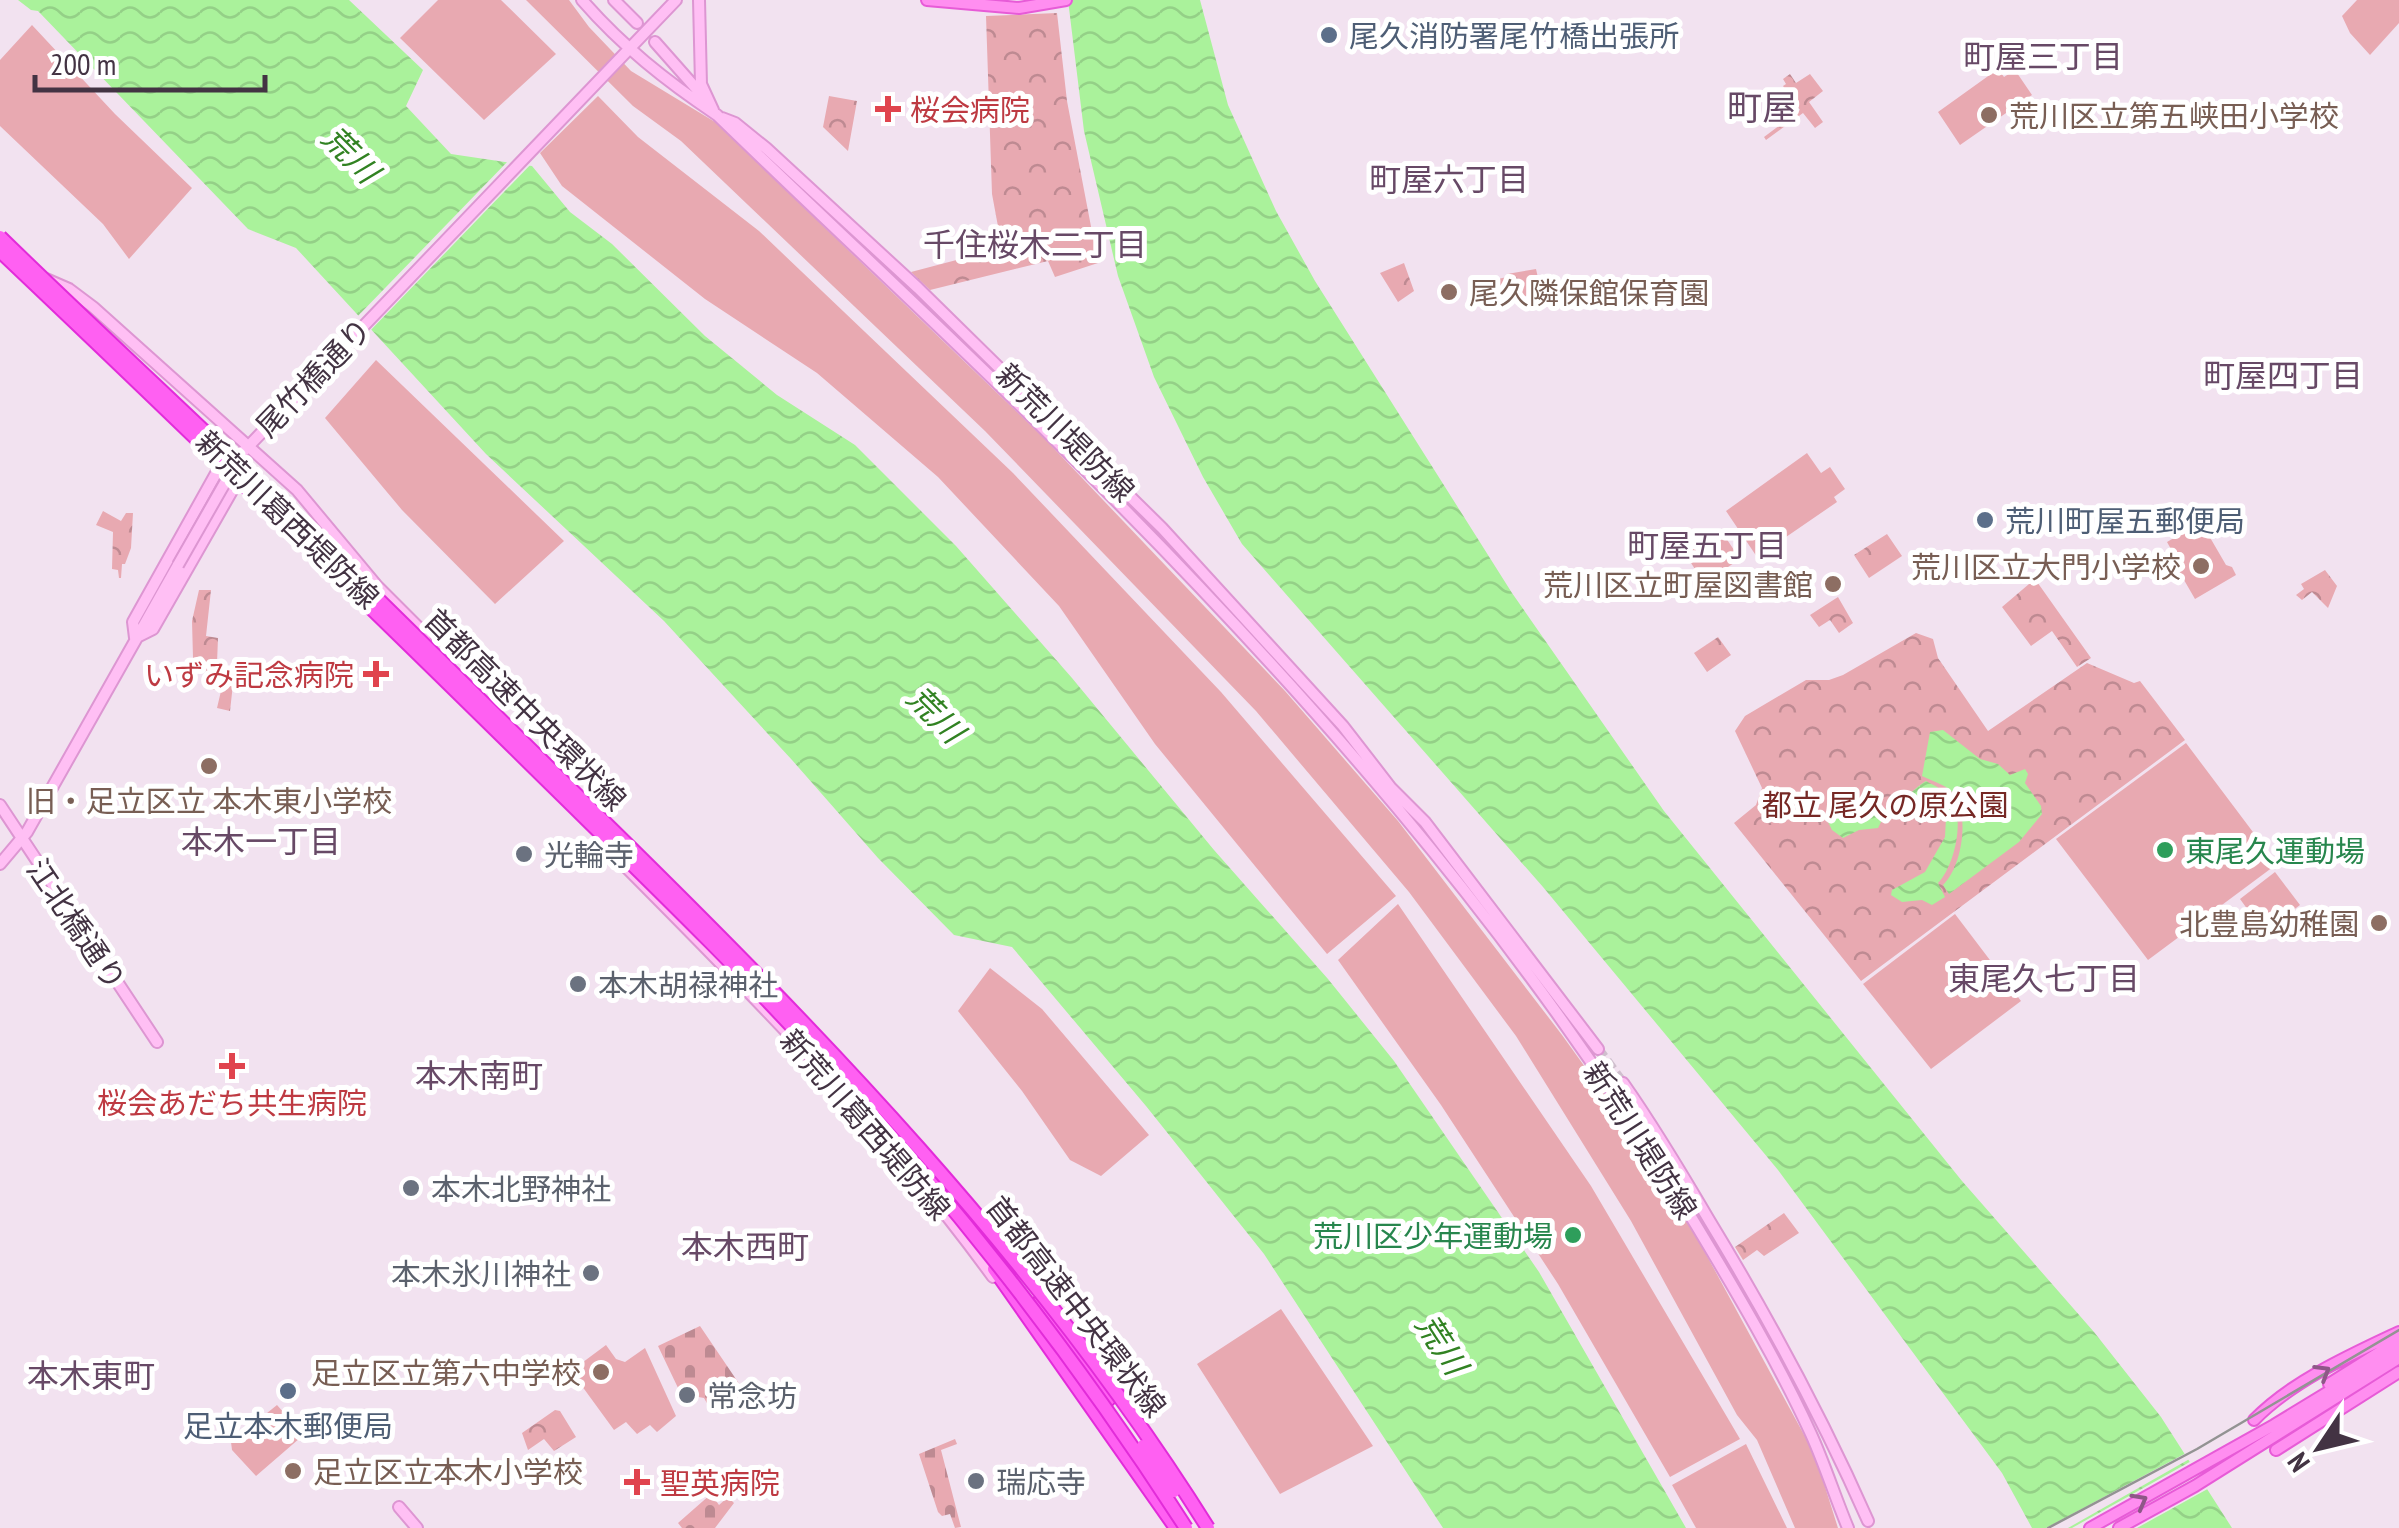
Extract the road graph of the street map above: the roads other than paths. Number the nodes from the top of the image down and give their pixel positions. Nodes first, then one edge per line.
1 (582, 0) edge
2 (614, 0) edge
3 (676, 0) edge
4 (699, 0) edge
5 (927, 0) edge
6 (1061, 1) edge
7 (636, 24) dead end
8 (655, 42) dead end
9 (624, 54) junction
10 (708, 102) junction
11 (717, 115) junction
12 (0, 247) edge
13 (20, 276) junction
14 (35, 277) junction
15 (246, 448) junction
16 (222, 463) junction
17 (239, 479) junction
18 (136, 638) junction
19 (419, 654) junction
20 (1381, 784) junction
21 (0, 805) edge
22 (21, 841) junction
23 (0, 864) edge
24 (157, 1042) dead end
25 (1598, 1048) tunnel mouth
26 (1622, 1083) tunnel mouth
27 (950, 1206) junction
28 (2399, 1332) edge
29 (2397, 1344) edge
30 (2399, 1358) edge
31 (2399, 1369) edge
32 (2254, 1420) dead end
33 (2276, 1450) dead end
34 (2195, 1486) junction
35 (400, 1507) dead end
36 (1868, 1521) dead end
37 (417, 1528) edge
38 (1168, 1528) edge
39 (1176, 1528) edge
40 (1197, 1528) edge
41 (1848, 1528) edge
42 (2090, 1528) edge
43 (2119, 1528) edge

1 - 9 main road, 新荒川堤防線
2 - 7 main road
3 - 9 main road, 尾竹橋通り
4 - 10 main road
5 - 6 main road
8 - 10 main road
9 - 11 main road, 新荒川堤防線
9 - 15 main road, 尾竹橋通り
10 - 11 main road
11 - 20 main road, 新荒川堤防線
12 - 13 main road, 新荒川葛西堤防線
12 - 14 main road, 新荒川葛西堤防線
12 - 27 highway, 首都高速中央環状線, bridge
12 - 40 highway, 首都高速中央環状線, bridge
13 - 14 main road
13 - 16 main road, 新荒川葛西堤防線
14 - 15 main road
14 - 16 main road, 新荒川葛西堤防線
15 - 18 main road, 尾竹橋通り, bridge
15 - 19 main road
16 - 17 main road, 新荒川葛西堤防線
16 - 18 main road
17 - 18 main road
17 - 19 main road, 新荒川葛西堤防線
18 - 22 main road, 尾竹橋通り
19 - 38 main road, 新荒川葛西堤防線
19 - 40 main road, 新荒川葛西堤防線
20 - 25 main road, 新荒川堤防線
20 - 41 main road, 新荒川堤防線
21 - 22 main road, 江北橋通り
22 - 23 main road, 尾竹橋通り
22 - 24 main road, 江北橋通り
26 - 36 main road, 新荒川堤防線
27 - 39 highway, bridge
27 - 40 highway, 首都高速中央環状線, bridge
32 -> 28 main road
42 -> 29 main road
30 - 34 main road
31 - 33 main road
31 - 34 main road
34 - 43 main road
35 - 37 main road

